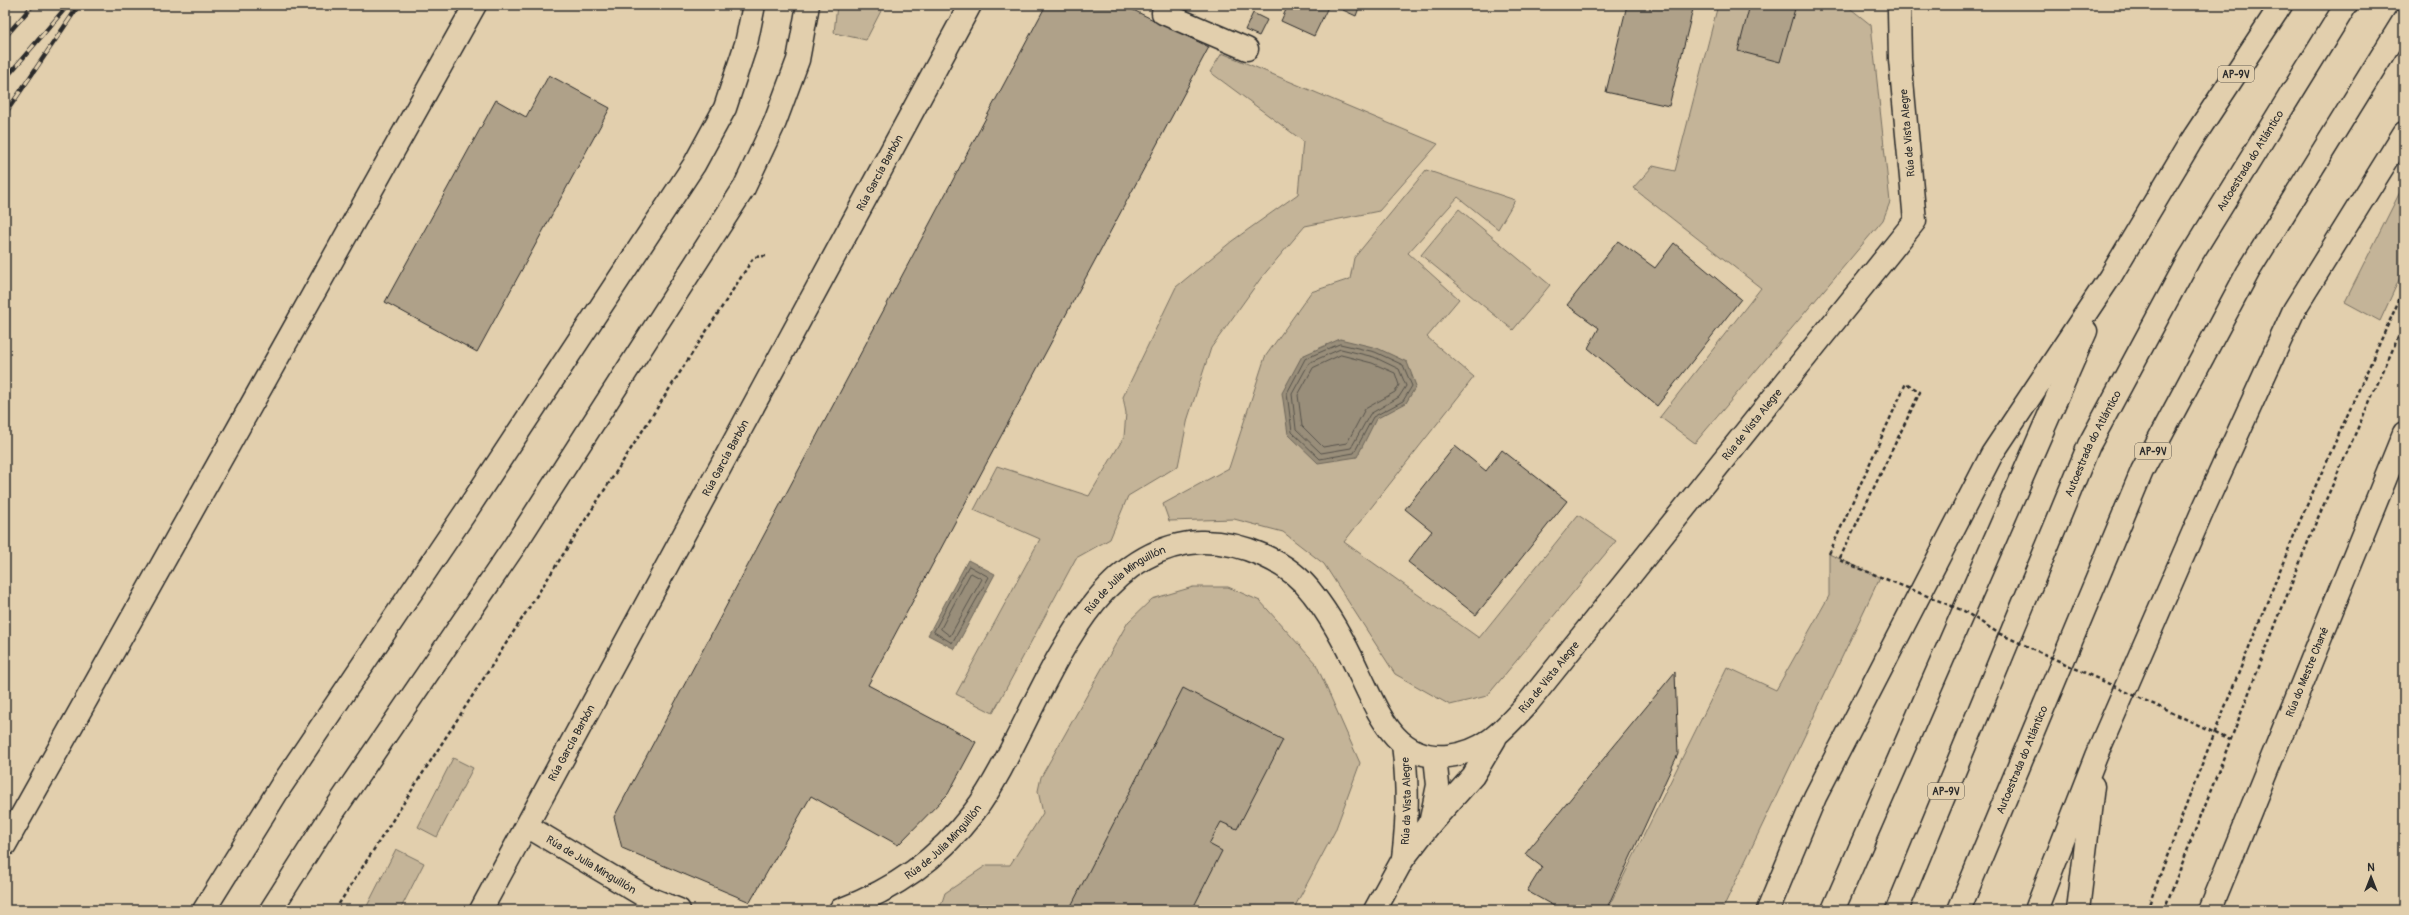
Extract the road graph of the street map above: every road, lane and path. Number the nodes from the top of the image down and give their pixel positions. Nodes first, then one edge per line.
1 (475, 5) edge
2 (754, 5) edge
3 (808, 5) edge
4 (970, 5) edge
5 (1164, 5) edge
6 (2281, 5) edge
7 (2346, 5) edge
8 (1897, 7) edge
9 (2404, 20) edge
10 (1247, 49) dead end
11 (2404, 133) edge
12 (766, 256) dead end
13 (2110, 277) junction
14 (2404, 289) edge
15 (2404, 324) edge
16 (2404, 434) edge
17 (1829, 554) dead end
18 (2215, 734) junction
19 (1495, 739) junction
20 (2230, 740) junction
21 (1403, 744) junction
22 (2096, 756) junction
23 (1435, 757) junction
24 (1430, 824) junction
25 (527, 826) junction
26 (5, 845) edge
27 (1403, 859) junction
28 (204, 910) edge
29 (271, 910) edge
30 (334, 910) edge
31 (481, 910) edge
32 (679, 910) edge
33 (840, 910) edge
34 (1375, 910) edge
35 (1768, 910) edge
36 (1833, 910) edge
37 (1897, 910) edge
38 (1959, 910) edge
39 (2036, 910) edge
40 (2078, 910) edge
41 (2147, 910) edge
42 (2164, 910) edge
43 (2210, 910) edge

1 - 26 main road
2 - 28 main road
3 - 29 main road
4 - 25 main road, Rúa García Barbón
5 - 10 main road
6 - 13 main road, AP-9V
7 - 37 main road, Autoestrada do Atlántico / AP-9V
8 - 19 main road, Rúa de Vista Alegre
9 - 38 main road, Autoestrada do Atlántico / AP-9V
11 - 22 main road
12 - 30 path
13 - 35 main road, AP-9V
13 - 36 main road, AP-9V
14 - 18 path
15 - 20 path
16 - 43 main road, Rúa do Mestre Chané
17 - 18 path, bridge
18 - 20 path
18 - 41 path
19 - 23 main road, Rúa de Vista Alegre
19 - 24 main road, Rúa da Vista Alegre
20 - 42 path
21 - 23 main road, Rúa de Julia Minguillón
21 - 27 main road, Rúa da Vista Alegre
21 - 33 main road, Rúa de Julia Minguillón
22 - 39 main road
22 - 40 main road
23 - 24 main road, Rúa da Vista Alegre
24 - 27 main road, Rúa da Vista Alegre
25 - 31 main road, Rúa García Barbón
25 - 32 main road, Rúa de Julia Minguillón
27 - 34 main road, Rúa da Vista Alegre

